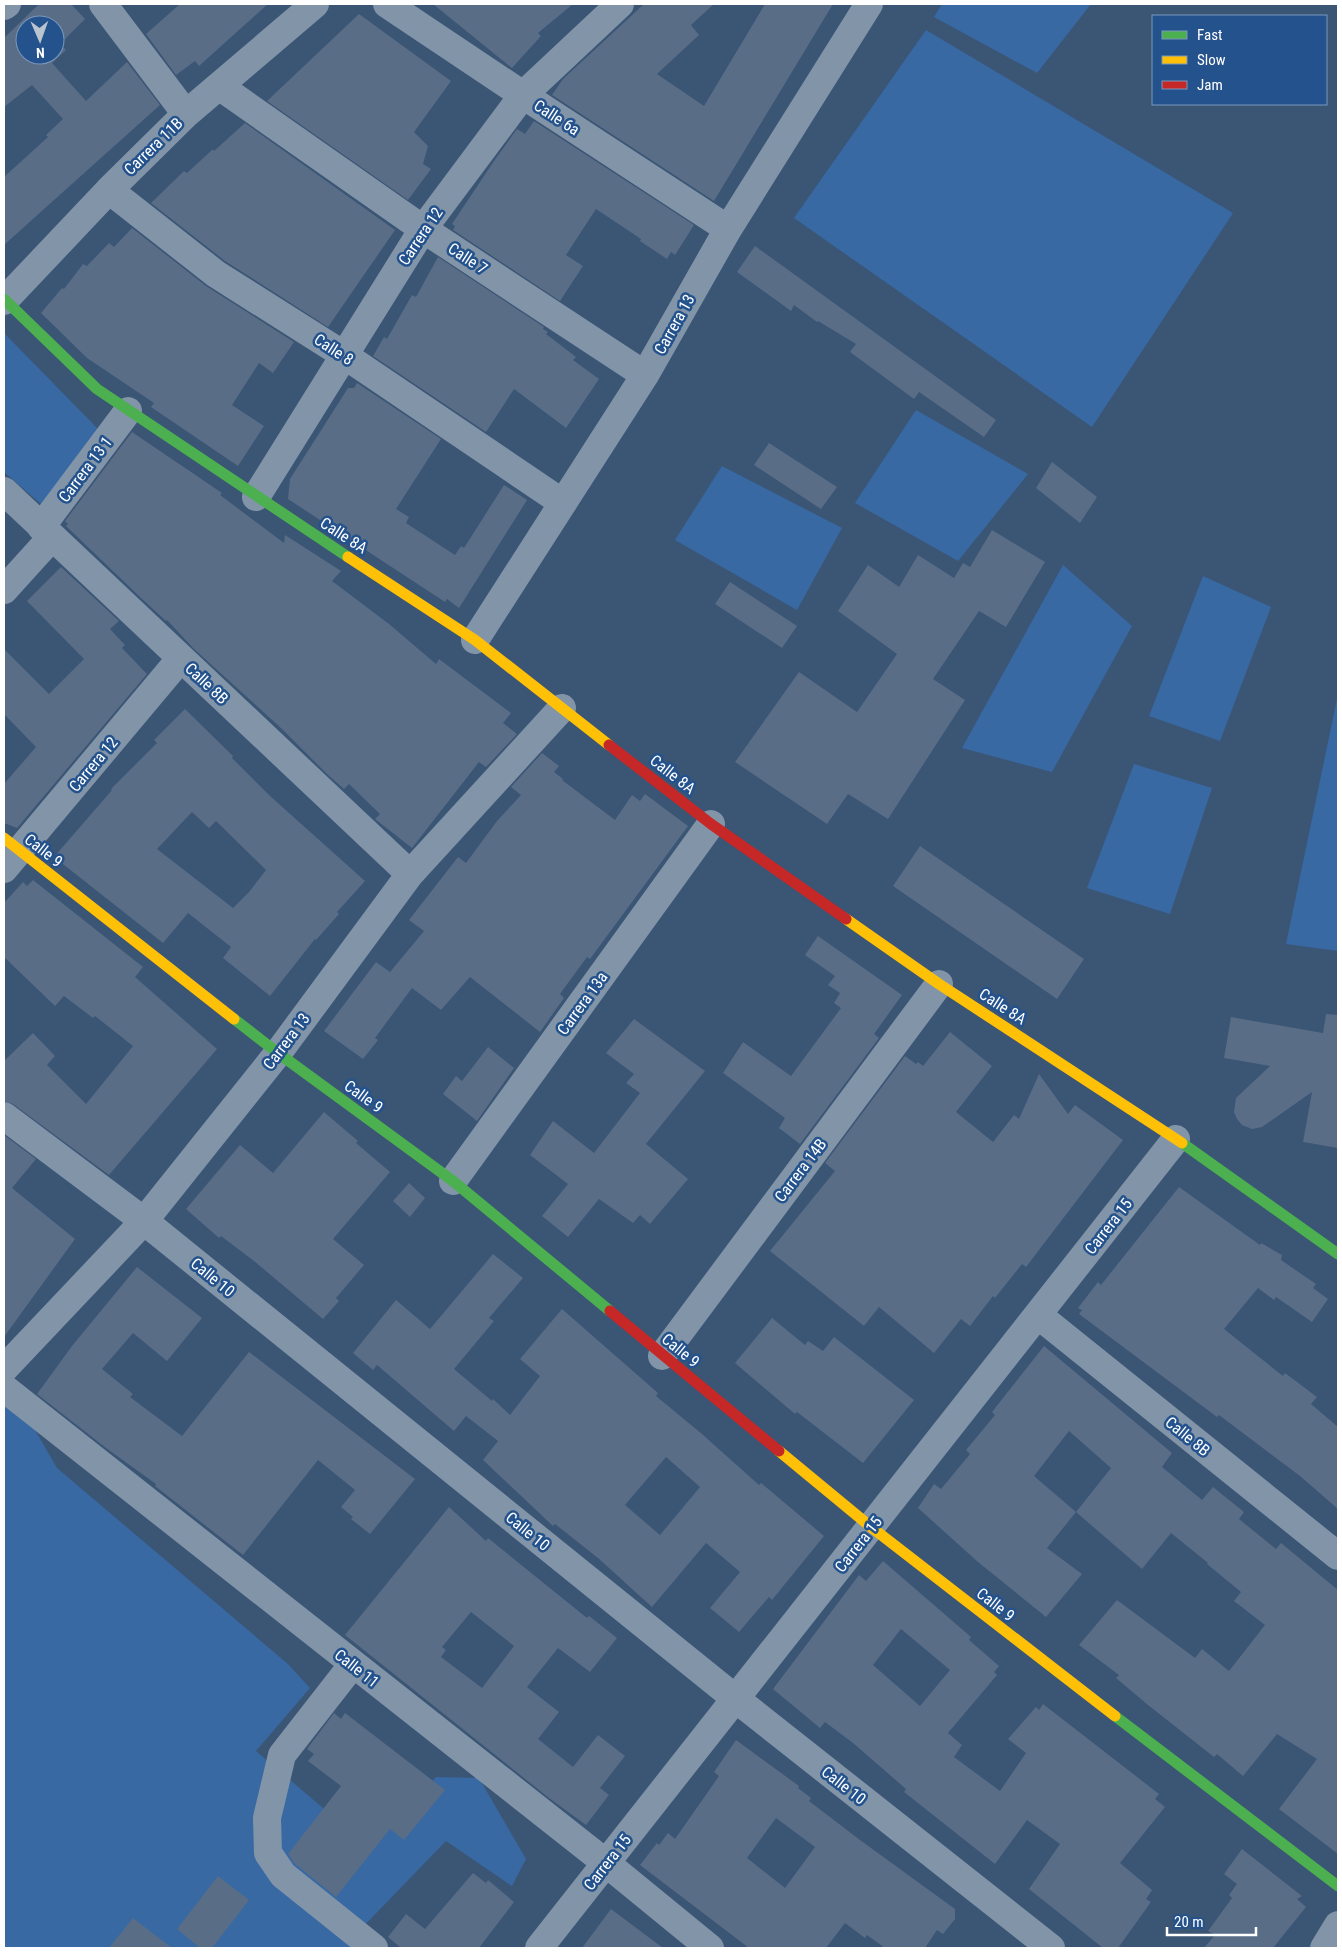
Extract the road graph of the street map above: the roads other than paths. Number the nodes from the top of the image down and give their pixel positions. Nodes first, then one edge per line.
1 (7, 4) edge
2 (103, 4) edge
3 (315, 4) edge
4 (387, 4) edge
5 (620, 4) edge
6 (868, 4) edge
7 (4, 6) edge
8 (219, 86) junction
9 (522, 95) junction
10 (186, 114) junction
11 (109, 190) junction
12 (424, 229) junction
13 (728, 229) junction
14 (4, 300) edge
15 (344, 356) junction
16 (645, 375) junction
17 (128, 411) junction
18 (4, 491) edge
19 (256, 497) junction
20 (563, 504) junction
21 (47, 532) junction
22 (4, 590) edge
23 (475, 640) junction
24 (181, 658) junction
25 (562, 708) junction
26 (711, 824) junction
27 (9, 853) edge
28 (410, 874) junction
29 (939, 984) junction
30 (278, 1053) junction
31 (5, 1119) edge
32 (1176, 1139) junction
33 (453, 1182) junction
34 (144, 1221) junction
35 (1338, 1254) edge
36 (1038, 1315) junction
37 (9, 1353) edge
38 (662, 1356) junction
39 (4, 1388) edge
40 (871, 1527) junction
41 (1338, 1556) edge
42 (353, 1664) junction
43 (736, 1699) junction
44 (606, 1864) junction
45 (1338, 1886) edge
46 (1338, 1925) edge
47 (374, 1948) edge
48 (539, 1948) edge
49 (710, 1948) edge
50 (1051, 1948) edge
51 (1324, 1948) edge

1 - 7 street
2 - 10 street
3 - 8 street, Carrera 11B
4 - 9 street, Calle 6a
5 - 9 street, Carrera 12
6 - 13 street, Carrera 13
8 - 10 street, Carrera 11B
8 - 12 street, Calle 7
9 - 12 street, Carrera 12
9 - 13 street, Calle 6a
10 - 11 street, Carrera 11B
11 - 14 street, Carrera 11B
11 - 15 street, Calle 8
12 - 15 street, Carrera 12
12 - 16 street, Calle 7
13 - 16 street, Carrera 13
14 - 17 street, Calle 8A
15 - 19 street, Carrera 12
15 - 20 street, Calle 8
16 - 20 street, Carrera 13
17 - 19 street, Calle 8A
17 - 21 street, Carrera 13 1
18 - 21 street, Calle 8B
19 - 23 street, Calle 8A
20 - 23 street, Carrera 13
21 - 22 street, Carrera 13 1
21 - 24 street, Calle 8B
23 - 25 street, Calle 8A
24 - 27 street, Carrera 12
24 - 28 street, Calle 8B
25 - 26 street, Calle 8A
25 - 28 street, Carrera 13
26 - 29 street, Calle 8A
26 - 33 street, Carrera 13a
27 - 30 street, Calle 9
28 - 30 street, Carrera 13
29 - 32 street, Calle 8A
29 - 38 street, Carrera 14B
30 - 33 street, Calle 9
30 - 34 street, Carrera 13
31 - 34 street, Calle 10
32 - 35 street, Calle 8A
32 - 36 street, Carrera 15
33 - 38 street, Calle 9
34 - 37 street, Carrera 13
34 - 43 street, Calle 10
36 - 40 street, Carrera 15
36 - 41 street, Calle 8B
38 - 40 street, Calle 9
39 - 42 street, Calle 11
40 - 43 street, Carrera 15
40 - 45 street, Calle 9
42 - 44 street, Calle 11
42 - 47 street
43 - 44 street, Carrera 15
43 - 50 street, Calle 10
44 - 48 street, Carrera 15
44 - 49 street, Calle 11
46 - 51 street

